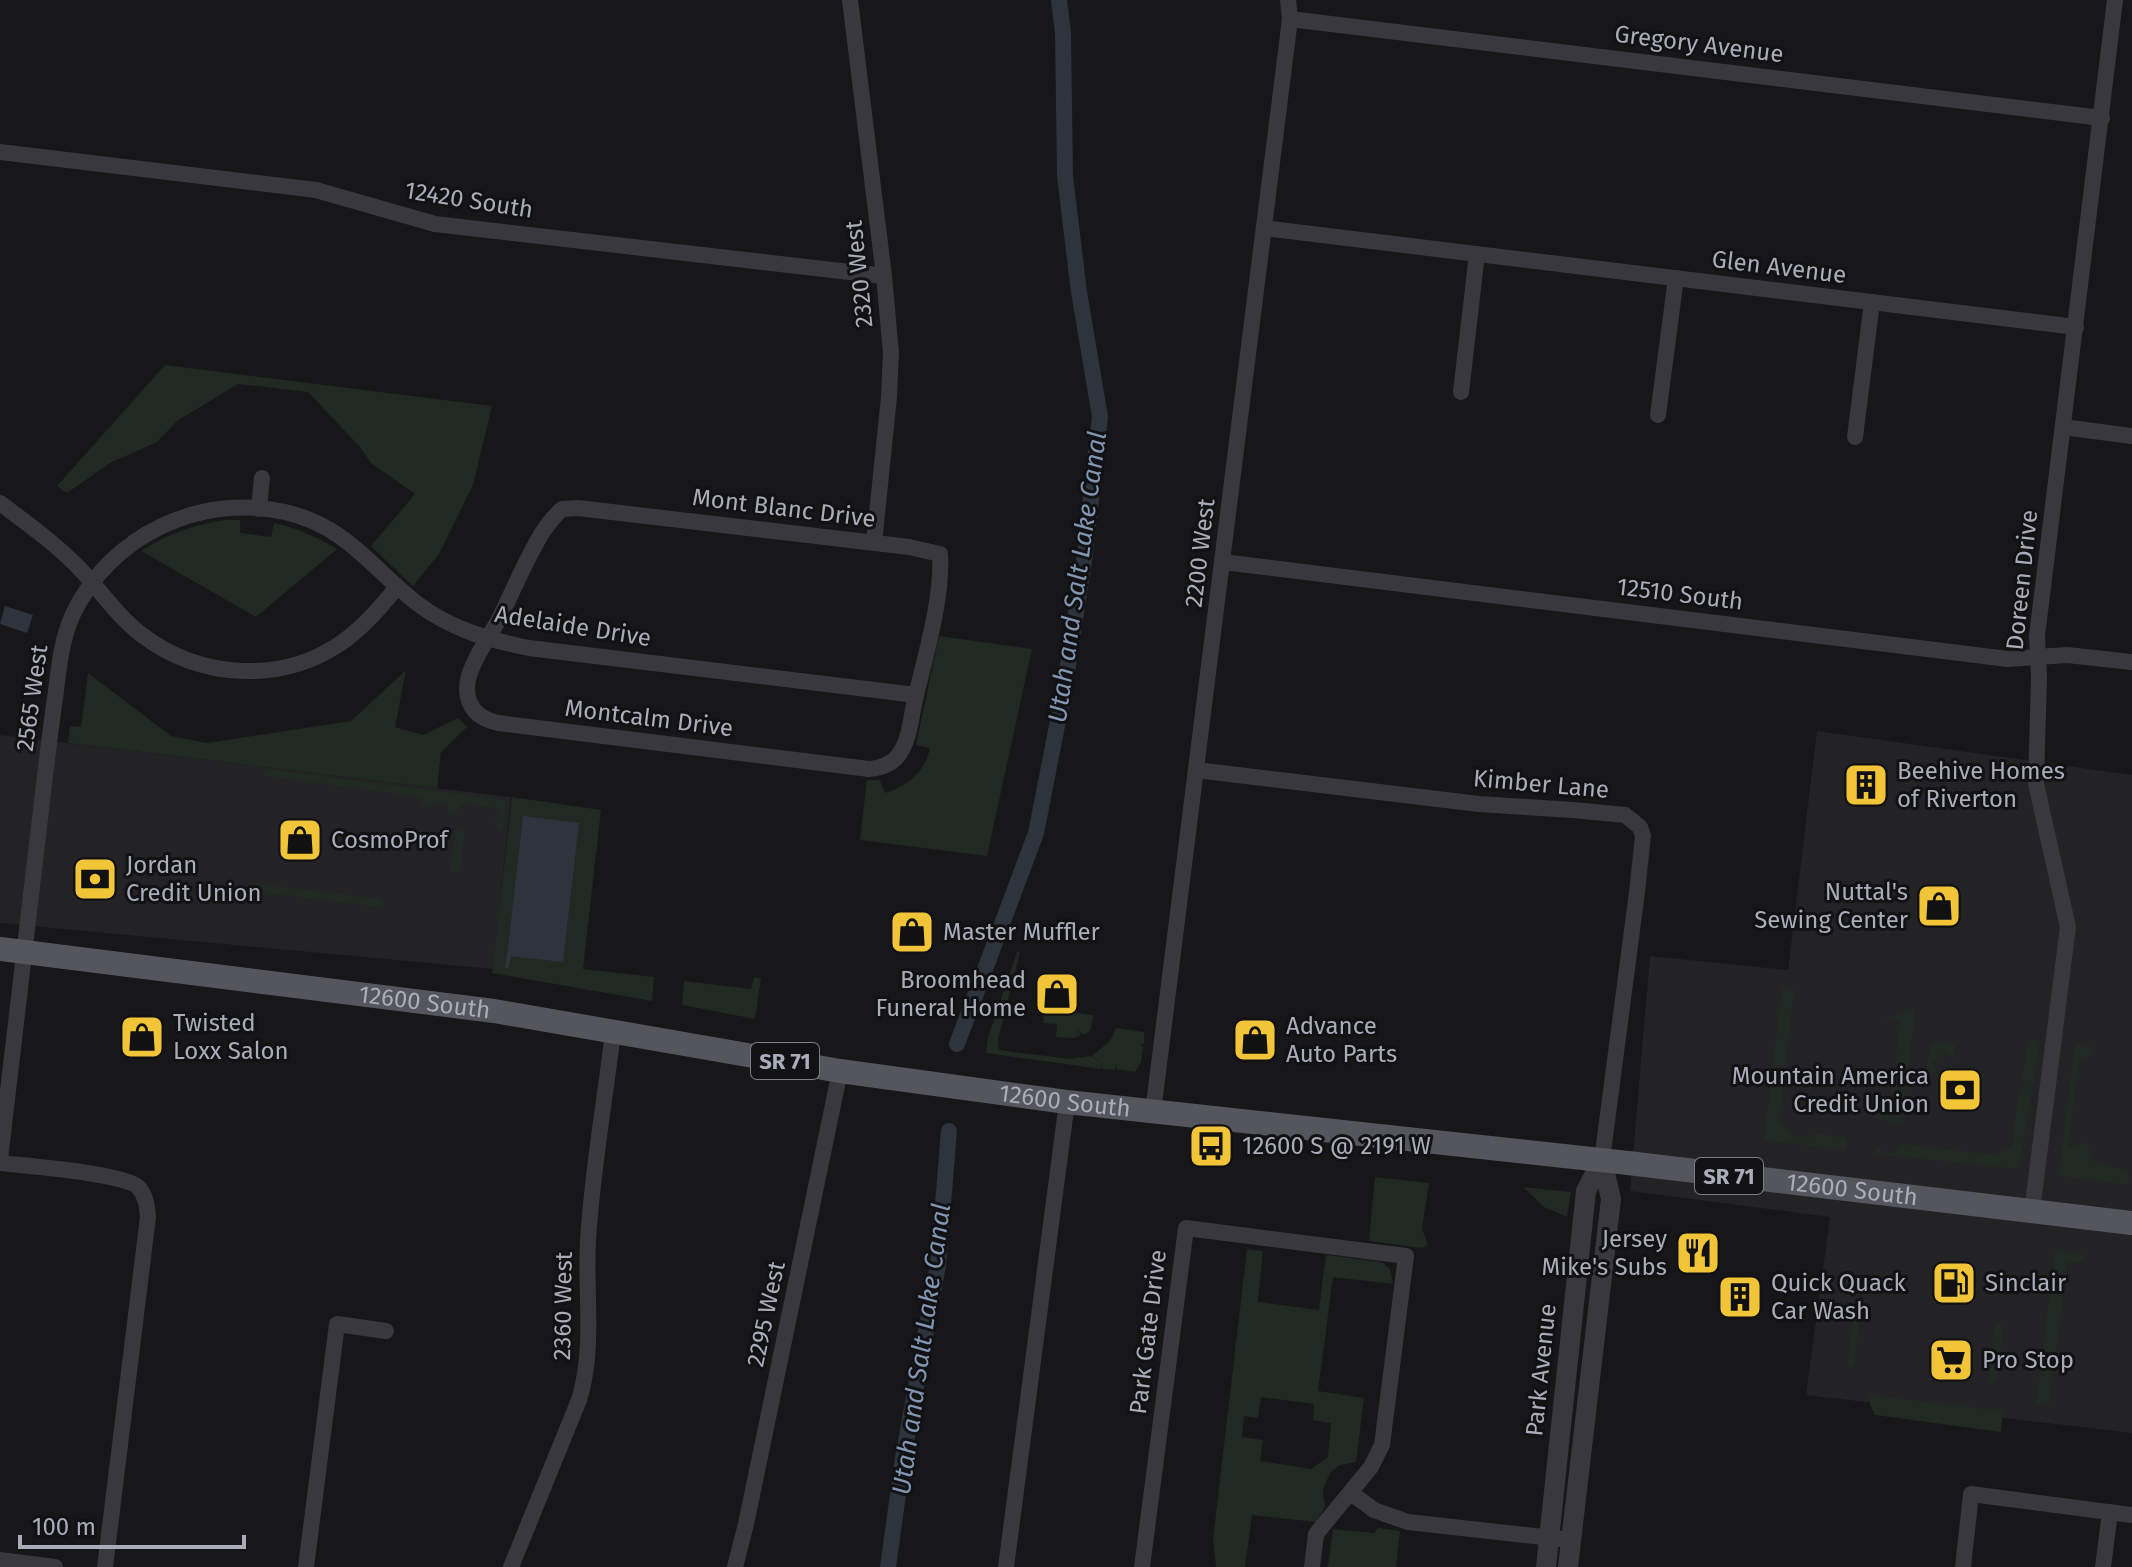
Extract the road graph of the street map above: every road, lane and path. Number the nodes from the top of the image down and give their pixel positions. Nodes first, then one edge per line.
1 (850, 0) edge
2 (1288, 0) edge
3 (2115, 0) edge
4 (1290, 19) junction
5 (2102, 118) junction
6 (0, 152) edge
7 (1264, 228) junction
8 (1477, 254) junction
9 (884, 276) junction
10 (1676, 278) junction
11 (1872, 302) junction
12 (2076, 327) junction
13 (1461, 392) dead end
14 (1658, 415) dead end
15 (2063, 427) junction
16 (2132, 436) edge
17 (1855, 437) dead end
18 (262, 478) dead end
19 (259, 509) junction
20 (3, 513) edge
21 (874, 543) junction
22 (1223, 562) junction
23 (93, 584) junction
24 (397, 587) junction
25 (488, 639) junction
26 (2037, 657) junction
27 (2132, 662) edge
28 (916, 695) junction
29 (896, 758) joint
30 (1196, 770) junction
31 (12, 951) edge
32 (613, 1032) junction
33 (840, 1071) junction
34 (1067, 1102) junction
35 (1153, 1112) junction
36 (1602, 1160) junction
37 (0, 1161) edge
38 (2032, 1211) junction
39 (2132, 1223) edge
40 (386, 1331) dead end
41 (1351, 1493) junction
42 (2110, 1512) junction
43 (2132, 1515) edge
44 (1549, 1538) junction
45 (1572, 1540) junction
46 (0, 1560) edge
47 (55, 1567) edge
48 (105, 1567) edge
49 (306, 1567) edge
50 (511, 1567) edge
51 (735, 1567) edge
52 (1006, 1567) edge
53 (1142, 1567) edge
54 (1312, 1567) edge
55 (1546, 1567) edge
56 (1568, 1567) edge
57 (1963, 1567) edge
58 (2103, 1567) edge

1 - 9 street, 2320 West
2 - 4 street, 2200 West
3 - 5 street, Doreen Drive
4 - 5 street, Gregory Avenue
4 - 7 street, 2200 West
5 - 12 street, Doreen Drive
6 - 9 street, 12420 South
7 - 8 street, Glen Avenue
7 - 22 street, 2200 West
8 - 10 street, Glen Avenue
8 - 13 street
9 - 21 street, 2320 West
10 - 11 street, Glen Avenue
10 - 14 street
11 - 12 street, Glen Avenue
11 - 17 street
12 - 15 street, Doreen Drive
15 - 16 street
15 - 26 street, Doreen Drive
18 - 19 street
19 - 23 street, Adelaide Drive
19 - 24 street, Adelaide Drive
20 - 23 street
21 - 25 street, Mont Blanc Drive
21 - 28 street, Mont Blanc Drive
22 - 26 street, 12510 South
22 - 30 street, 2200 West
23 - 24 street
23 - 31 street, 2565 West
24 - 25 street, Adelaide Drive
25 - 28 street, Adelaide Drive
25 - 29 street, Montcalm Drive
26 - 27 street, 12510 South
26 - 38 street, Doreen Drive
28 - 29 street, Mont Blanc Drive
30 - 35 street, 2200 West
30 - 36 street, Kimber Lane
31 - 32 main road, 12600 South / SR 71
31 - 37 street, 2565 West
32 - 33 main road, 12600 South / SR 71
32 - 50 street, 2360 West
33 - 34 main road, 12600 South / SR 71
33 - 51 street, 2295 West
34 - 35 main road, 12600 South / SR 71
34 - 52 street
35 - 36 main road, 12600 South / SR 71
36 - 38 main road, 12600 South / SR 71
36 - 44 street, Park Avenue
36 - 45 street, Park Avenue
37 - 48 street
38 - 39 main road, 12600 South / SR 71
40 - 49 street
41 - 44 street
41 - 53 street, Park Gate Drive
41 - 54 street
42 - 43 street
42 - 57 street
42 - 58 street
44 - 45 street
44 - 55 street, Park Avenue
45 - 56 street, Park Avenue
46 - 47 street

